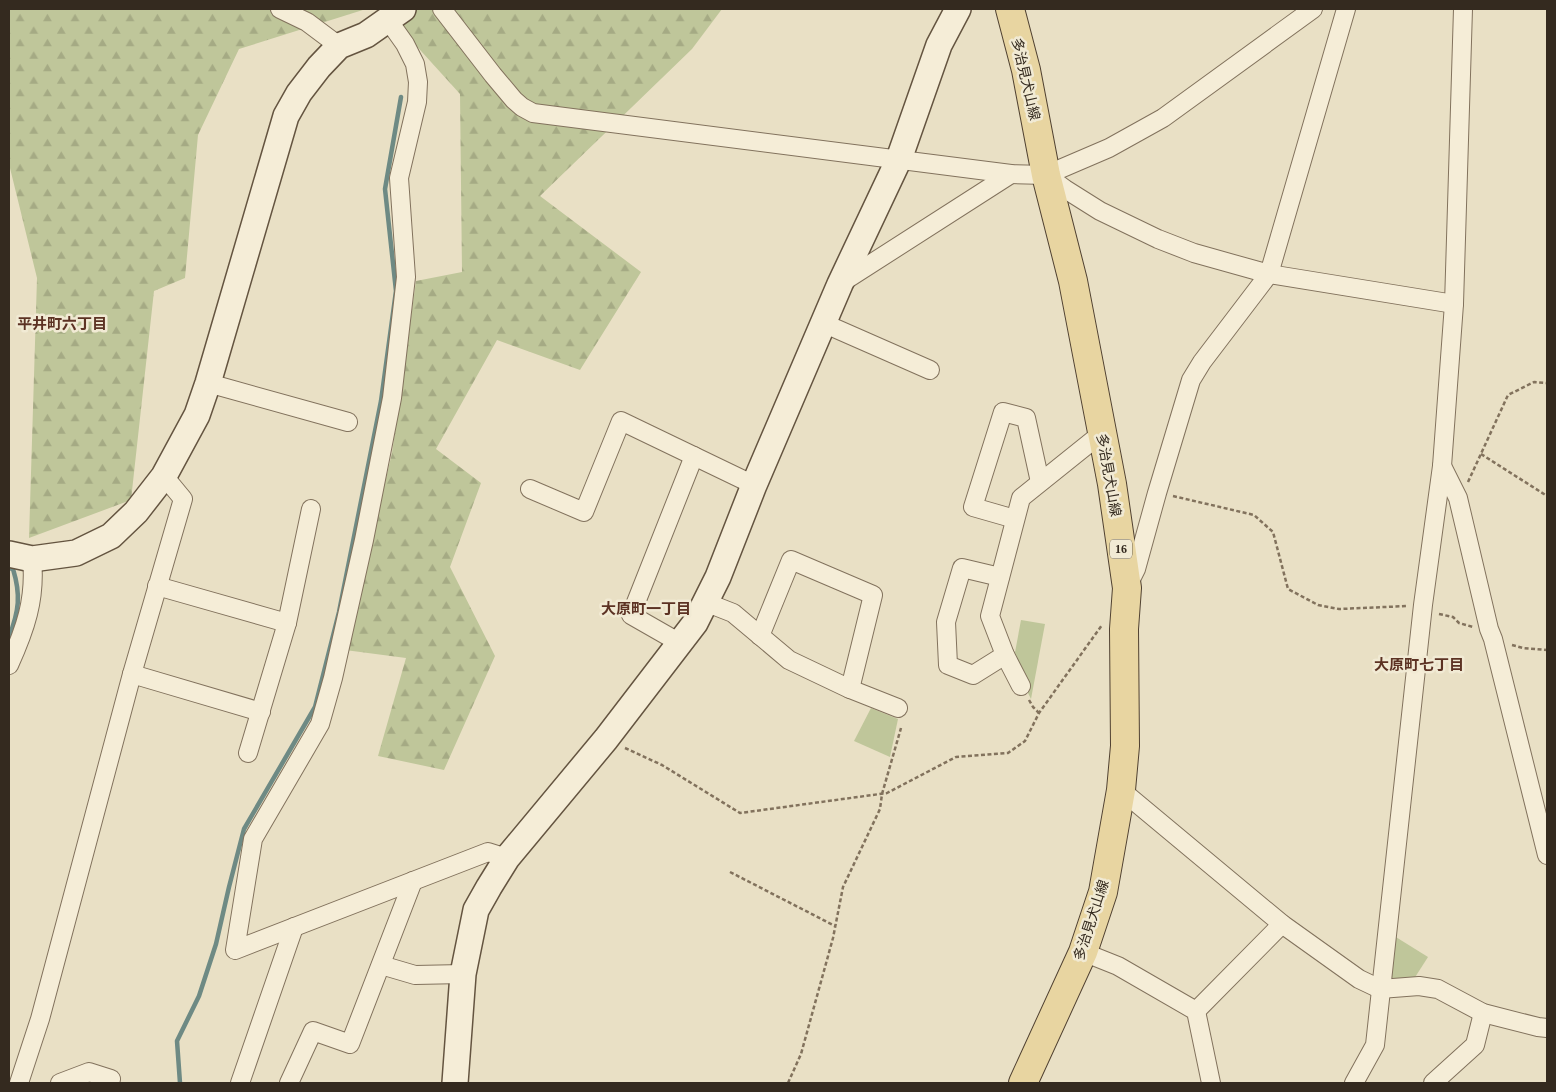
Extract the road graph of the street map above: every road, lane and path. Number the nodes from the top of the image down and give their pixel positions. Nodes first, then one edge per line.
1 (280, 9) edge
2 (442, 9) edge
3 (958, 9) edge
4 (1010, 9) edge
5 (1313, 9) edge
6 (1346, 9) edge
7 (1463, 9) edge
8 (395, 14) edge
9 (340, 46) junction
10 (899, 159) junction
11 (1011, 174) junction
12 (1046, 175) junction
13 (1269, 274) junction
14 (840, 284) junction
15 (1454, 304) junction
16 (823, 323) junction
17 (930, 370) dead end
18 (208, 382) junction
19 (1547, 384) edge
20 (348, 422) dead end
21 (1102, 433) junction
22 (1481, 454) junction
23 (694, 456) junction
24 (1442, 466) junction
25 (164, 476) junction
26 (1040, 482) junction
27 (754, 485) junction
28 (530, 489) dead end
29 (1455, 491) junction
30 (1157, 493) junction
31 (1547, 496) edge
32 (311, 510) dead end
33 (1015, 518) junction
34 (20, 557) edge
35 (1000, 577) junction
36 (157, 586) junction
37 (1127, 588) junction
38 (706, 602) junction
39 (1423, 608) junction
40 (287, 623) junction
41 (1124, 629) junction
42 (1491, 634) junction
43 (760, 636) junction
44 (680, 643) junction
45 (1547, 650) edge
46 (1006, 655) junction
47 (9, 665) edge
48 (132, 674) junction
49 (1021, 686) dead end
50 (850, 689) junction
51 (898, 708) dead end
52 (261, 712) junction
53 (901, 728) dead end
54 (606, 739) junction
55 (248, 752) dead end
56 (1121, 790) junction
57 (882, 794) junction
58 (1547, 855) edge
59 (507, 858) junction
60 (730, 872) dead end
61 (413, 881) junction
62 (1282, 924) junction
63 (836, 926) junction
64 (294, 927) junction
65 (1083, 952) junction
66 (381, 965) junction
67 (463, 974) junction
68 (1380, 989) junction
69 (1196, 1011) junction
70 (1482, 1012) junction
71 (1547, 1028) edge
72 (25, 1082) edge
73 (1356, 1082) edge
74 (60, 1083) edge
75 (110, 1083) edge
76 (240, 1083) edge
77 (289, 1083) edge
78 (455, 1083) edge
79 (788, 1083) edge
80 (1023, 1083) edge
81 (1212, 1083) edge
82 (1433, 1083) edge

1 - 9 street
2 - 10 street
3 - 10 street
4 - 12 main road, 多治見犬山線 / 16
5 - 12 street
6 - 13 street
7 - 15 street
8 - 9 street
8 - 64 street
9 - 18 street
10 - 11 street
10 - 14 street
11 - 12 street
11 - 14 street
12 - 13 street
12 - 21 main road, 多治見犬山線 / 16
13 - 15 street
13 - 30 street
14 - 16 street
15 - 24 street
16 - 17 street
16 - 27 street
18 - 20 street
18 - 25 street
19 - 22 path
21 - 26 street
21 - 37 main road, 多治見犬山線 / 16
22 - 29 path
22 - 31 path
23 - 27 street
23 - 28 street
23 - 44 street
24 - 29 street
24 - 39 street
25 - 34 street
25 - 36 street
26 - 33 street
26 - 33 street
27 - 38 street
29 - 42 street
30 - 37 street
30 - 39 path
32 - 40 street
33 - 35 street
34 - 47 street
35 - 46 street
35 - 46 street
36 - 40 street
36 - 48 street
37 - 41 main road, 多治見犬山線 / 16
38 - 43 street
38 - 44 street
39 - 42 path
39 - 68 street
40 - 52 street
41 - 56 main road, 多治見犬山線 / 16
41 - 57 path
42 - 45 path
42 - 58 street
43 - 50 street
43 - 50 street
44 - 54 street
46 - 49 street
48 - 52 street
48 - 72 street
50 - 51 street
52 - 55 street
53 - 57 path
54 - 57 path
54 - 59 street
56 - 62 street
56 - 65 main road, 多治見犬山線 / 16
57 - 63 path
59 - 61 street
59 - 67 street
60 - 63 path
61 - 64 street
61 - 66 street
62 - 68 street
62 - 69 street
63 - 79 path
64 - 76 street
65 - 69 street
65 - 80 main road, 多治見犬山線 / 16
66 - 67 street
66 - 77 street
67 - 78 street
68 - 70 street
68 - 73 street
69 - 81 street
70 - 71 street
70 - 82 street
74 - 75 street

